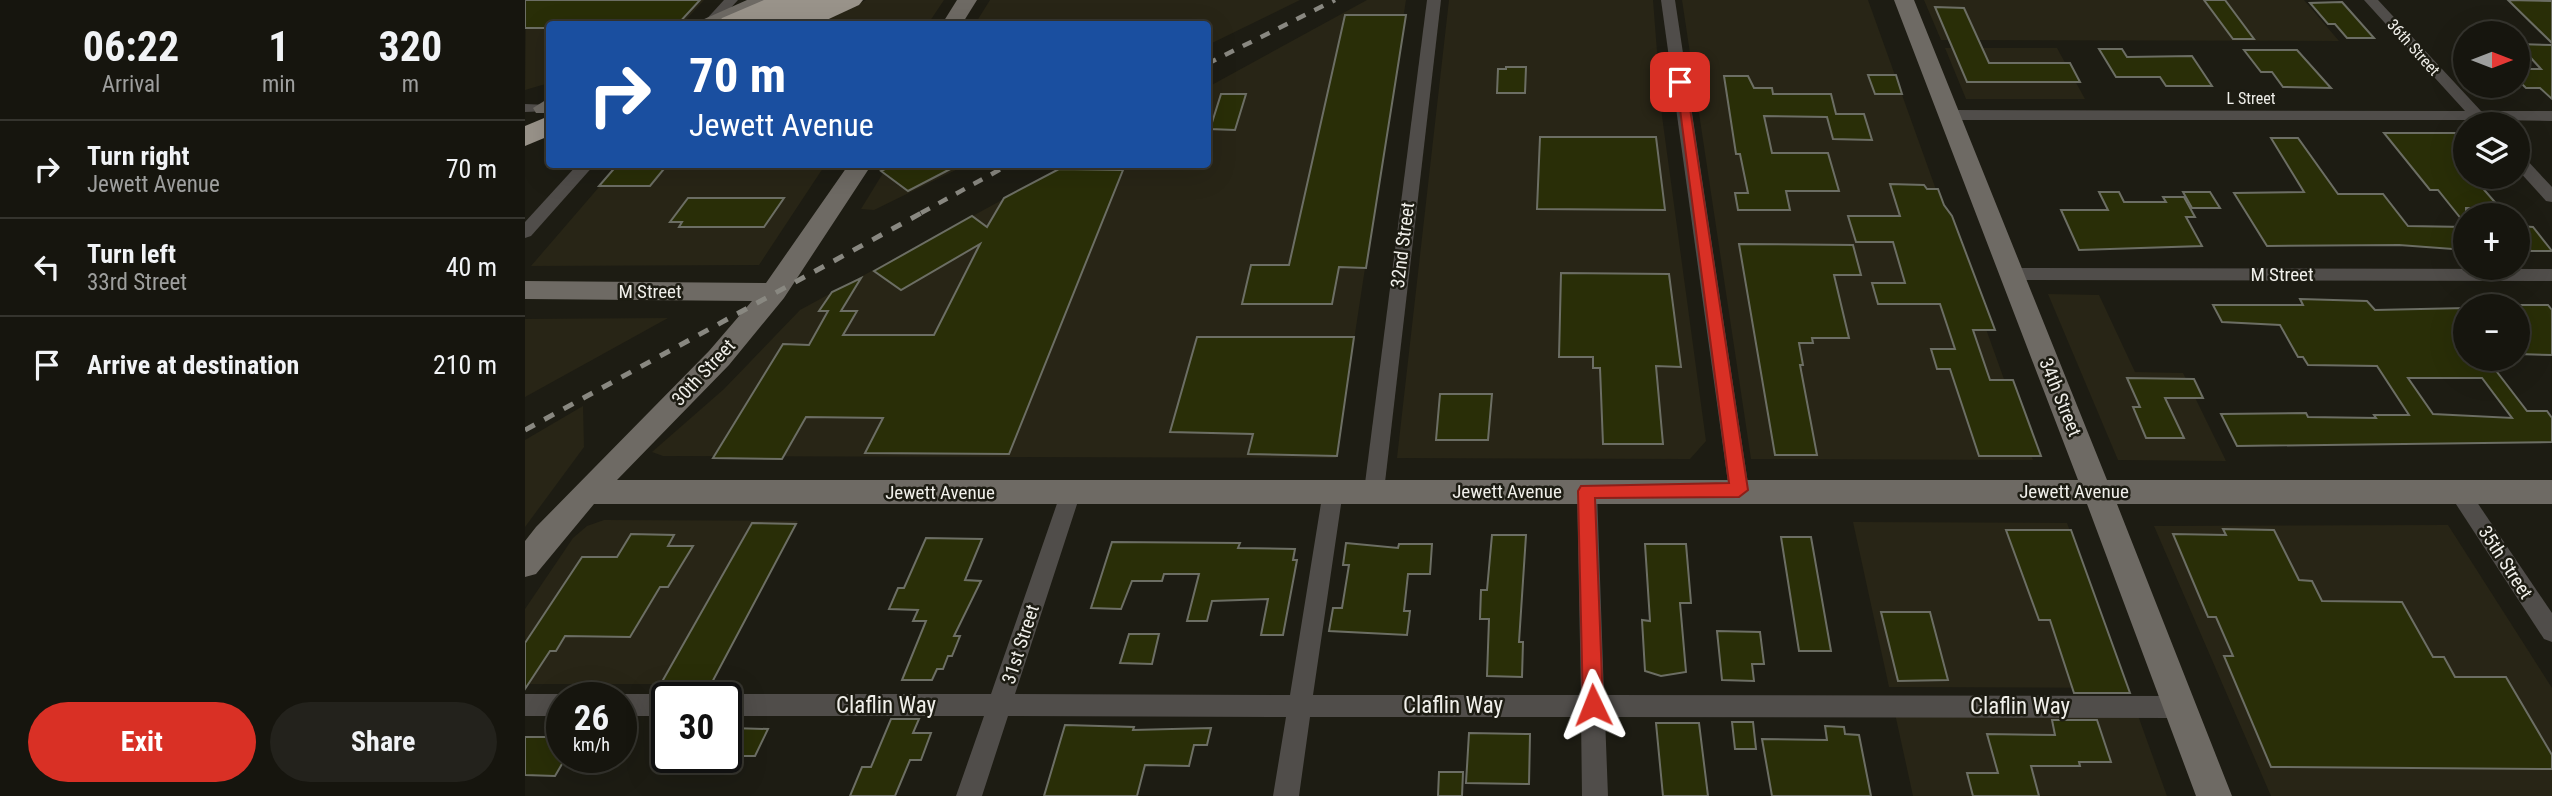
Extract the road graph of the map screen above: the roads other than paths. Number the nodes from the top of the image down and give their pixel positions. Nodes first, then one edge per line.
1 (731, 0) edge
2 (763, 0) edge
3 (786, 0) edge
4 (817, 0) edge
5 (849, 0) edge
6 (967, 0) edge
7 (1434, 0) edge
8 (1668, 0) edge
9 (1904, 0) edge
10 (2371, 0) edge
11 (712, 21) edge
12 (716, 21) edge
13 (738, 21) edge
14 (771, 21) edge
15 (804, 21) edge
16 (953, 21) edge
17 (2474, 112) edge
18 (542, 115) edge
19 (1949, 115) junction
20 (2552, 116) edge
21 (2530, 117) edge
22 (2453, 120) edge
23 (525, 137) edge
24 (525, 146) edge
25 (583, 168) edge
26 (858, 168) edge
27 (2530, 173) edge
28 (2552, 197) edge
29 (525, 232) edge
30 (2012, 274) junction
31 (2552, 275) edge
32 (525, 290) edge
33 (775, 292) junction
34 (1739, 490) junction
35 (1333, 491) junction
36 (1374, 491) junction
37 (1587, 491) junction
38 (2097, 491) junction
39 (589, 492) junction
40 (1071, 492) junction
41 (2459, 492) junction
42 (2552, 492) edge
43 (528, 558) edge
44 (2552, 632) edge
45 (525, 705) edge
46 (546, 705) edge
47 (742, 705) edge
48 (1000, 705) junction
49 (1300, 705) junction
50 (1593, 705) junction
51 (2179, 707) junction
52 (969, 796) edge
53 (1286, 796) edge
54 (1595, 796) edge
55 (2214, 796) edge

1 - 11 street
2 - 12 street
3 - 13 highway
4 - 14 highway
5 - 15 highway
6 - 16 street
7 - 36 street, 32nd Street
8 - 34 street
9 - 19 street, 34th Street
10 - 17 street, 36th Street
18 - 23 highway
18 - 24 highway
19 - 22 street, L Street
19 - 30 street, 34th Street
20 - 21 street, L Street
25 - 29 street
26 - 33 street, 30th Street
27 - 28 street
30 - 31 street, M Street
30 - 38 street, 34th Street
32 - 33 street, M Street
33 - 39 street, 30th Street
34 - 37 street, Jewett Avenue
34 - 38 street, Jewett Avenue
35 - 36 street, Jewett Avenue
35 - 40 street, Jewett Avenue
35 - 49 street
36 - 37 street, Jewett Avenue
37 - 50 street
38 - 41 street, Jewett Avenue
38 - 51 street, 34th Street
39 - 40 street, Jewett Avenue
39 - 43 street, 30th Street
40 - 48 street, 31st Street
41 - 42 street, Jewett Avenue
41 - 44 street, 35th Street
45 - 46 street
47 - 48 street, Claflin Way
48 - 49 street, Claflin Way
48 - 52 street, 31st Street
49 - 50 street, Claflin Way
49 - 53 street
50 - 51 street, Claflin Way
50 - 54 street
51 - 55 street, 34th Street

